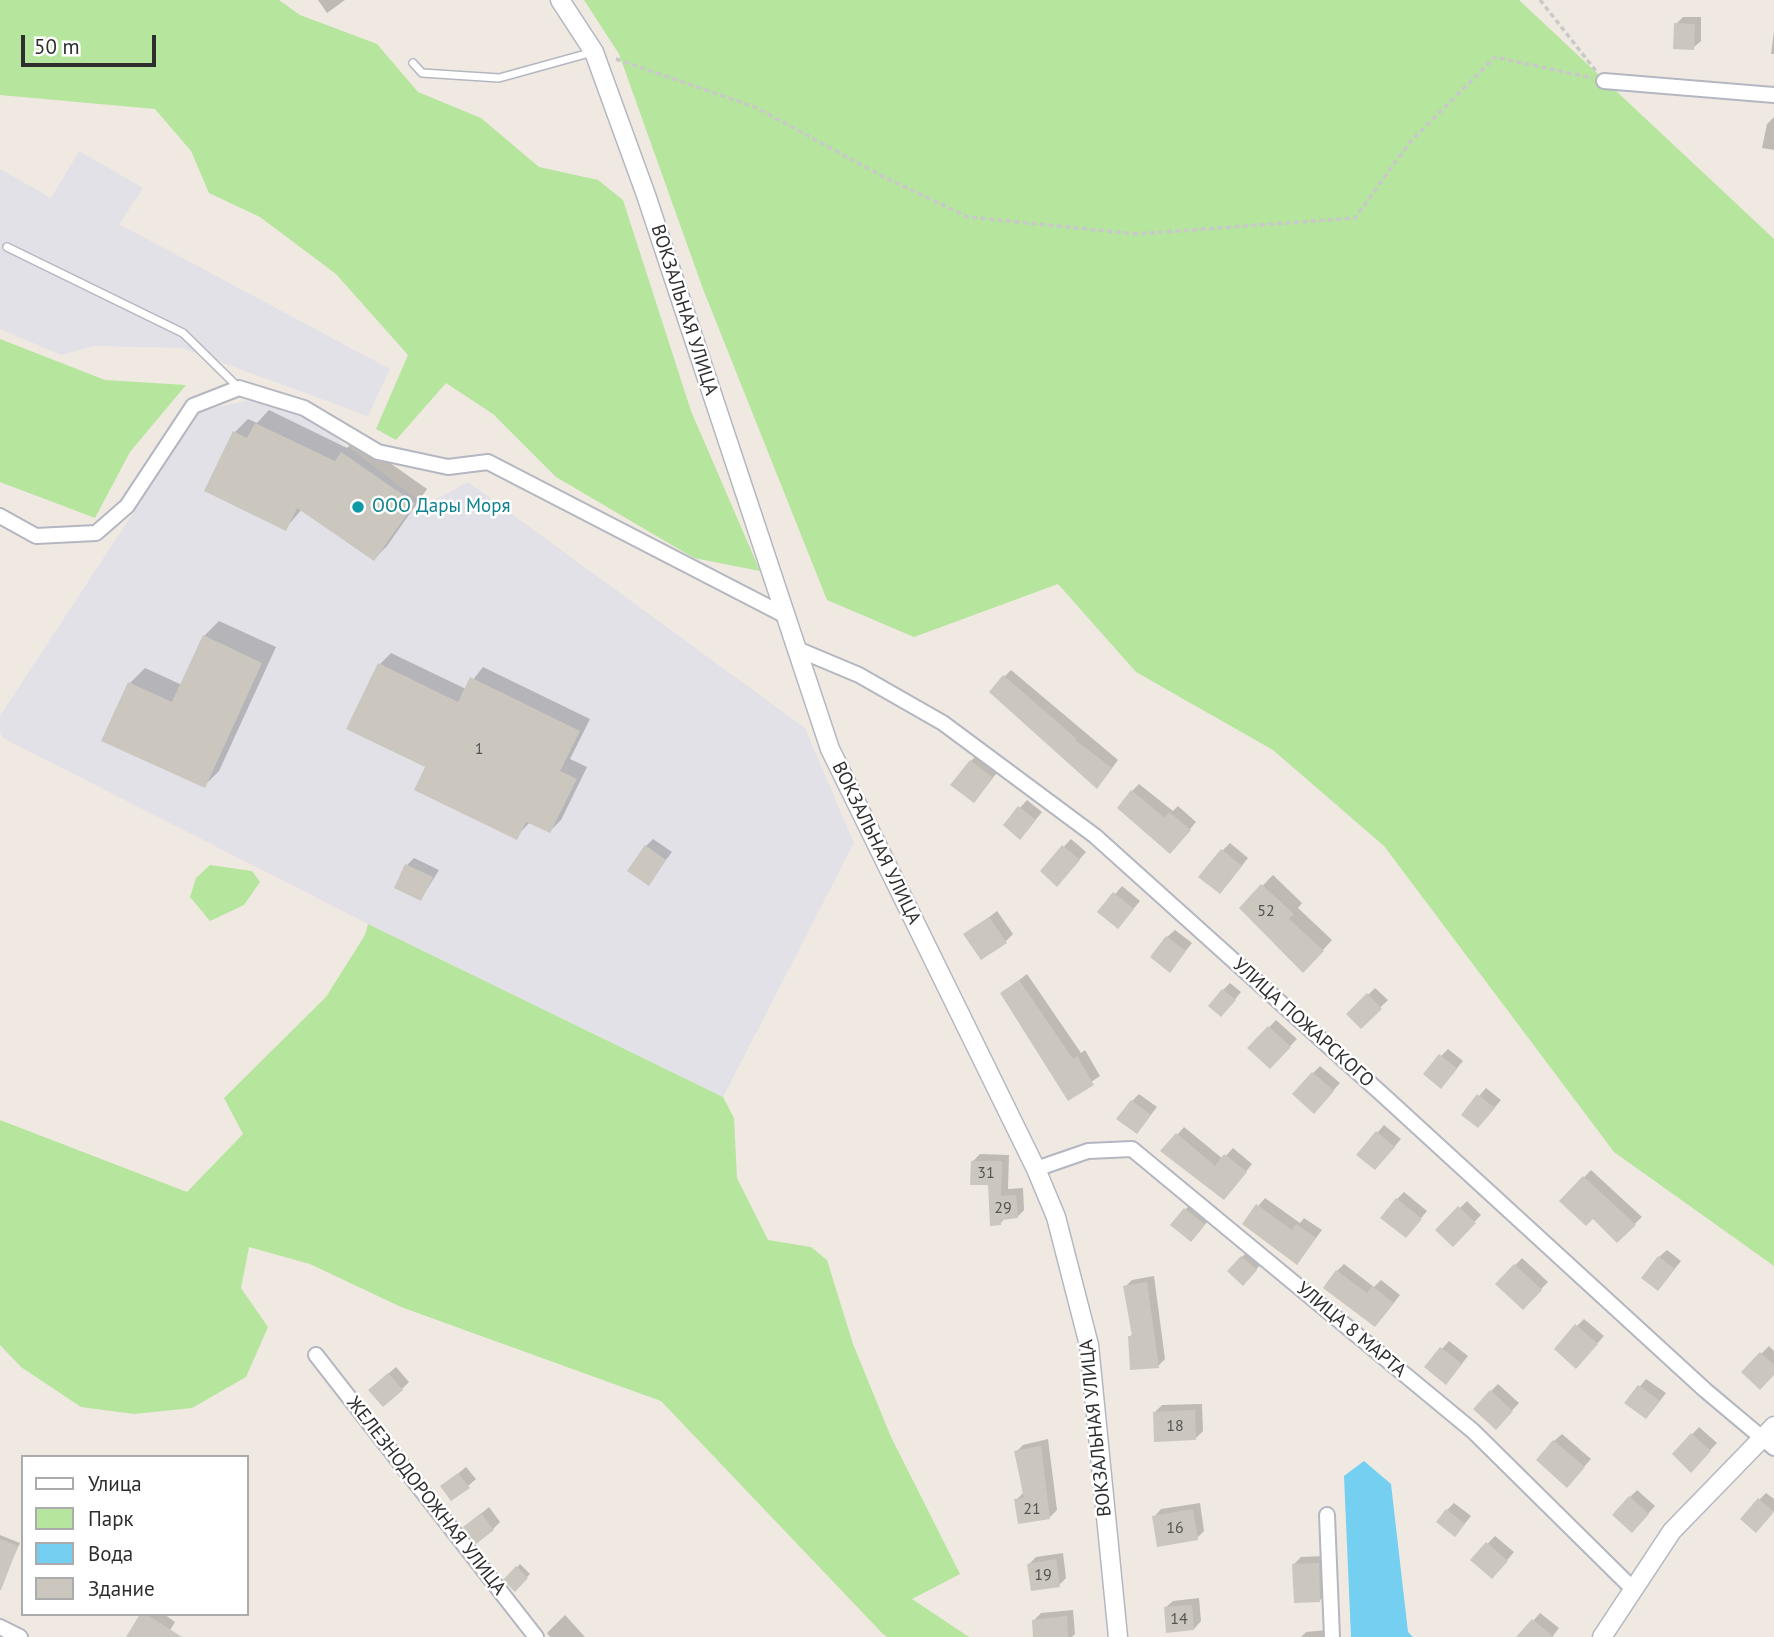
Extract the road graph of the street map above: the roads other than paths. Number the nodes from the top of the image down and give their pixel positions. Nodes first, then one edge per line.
1 (561, 0) edge
2 (594, 52) junction
3 (413, 63) dead end
4 (1604, 80) road end
5 (1774, 95) edge
6 (7, 247) dead end
7 (239, 388) junction
8 (0, 516) edge
9 (786, 616) junction
10 (797, 649) junction
11 (1036, 1169) junction
12 (316, 1355) dead end
13 (1770, 1437) edge
14 (1327, 1515) dead end
15 (1633, 1589) junction
16 (0, 1627) edge
17 (20, 1637) edge
18 (536, 1637) edge
19 (1118, 1637) edge
20 (1332, 1637) edge
21 (1602, 1637) edge

1 - 2 street, ВОКЗАЛЬНАЯ УЛИЦА
2 - 3 lane
2 - 9 street, ВОКЗАЛЬНАЯ УЛИЦА
4 - 5 street
6 - 7 lane
7 - 8 street
7 - 9 street
9 - 10 street, ВОКЗАЛЬНАЯ УЛИЦА
10 - 11 street, ВОКЗАЛЬНАЯ УЛИЦА
10 - 13 street, УЛИЦА ПОЖАРСКОГО
11 - 15 street, УЛИЦА 8 МАРТА
11 - 19 street, ВОКЗАЛЬНАЯ УЛИЦА
12 - 18 street, ЖЕЛЕЗНОДОРОЖНАЯ УЛИЦА
13 - 15 street
14 - 20 street
15 - 21 street
16 - 17 street

